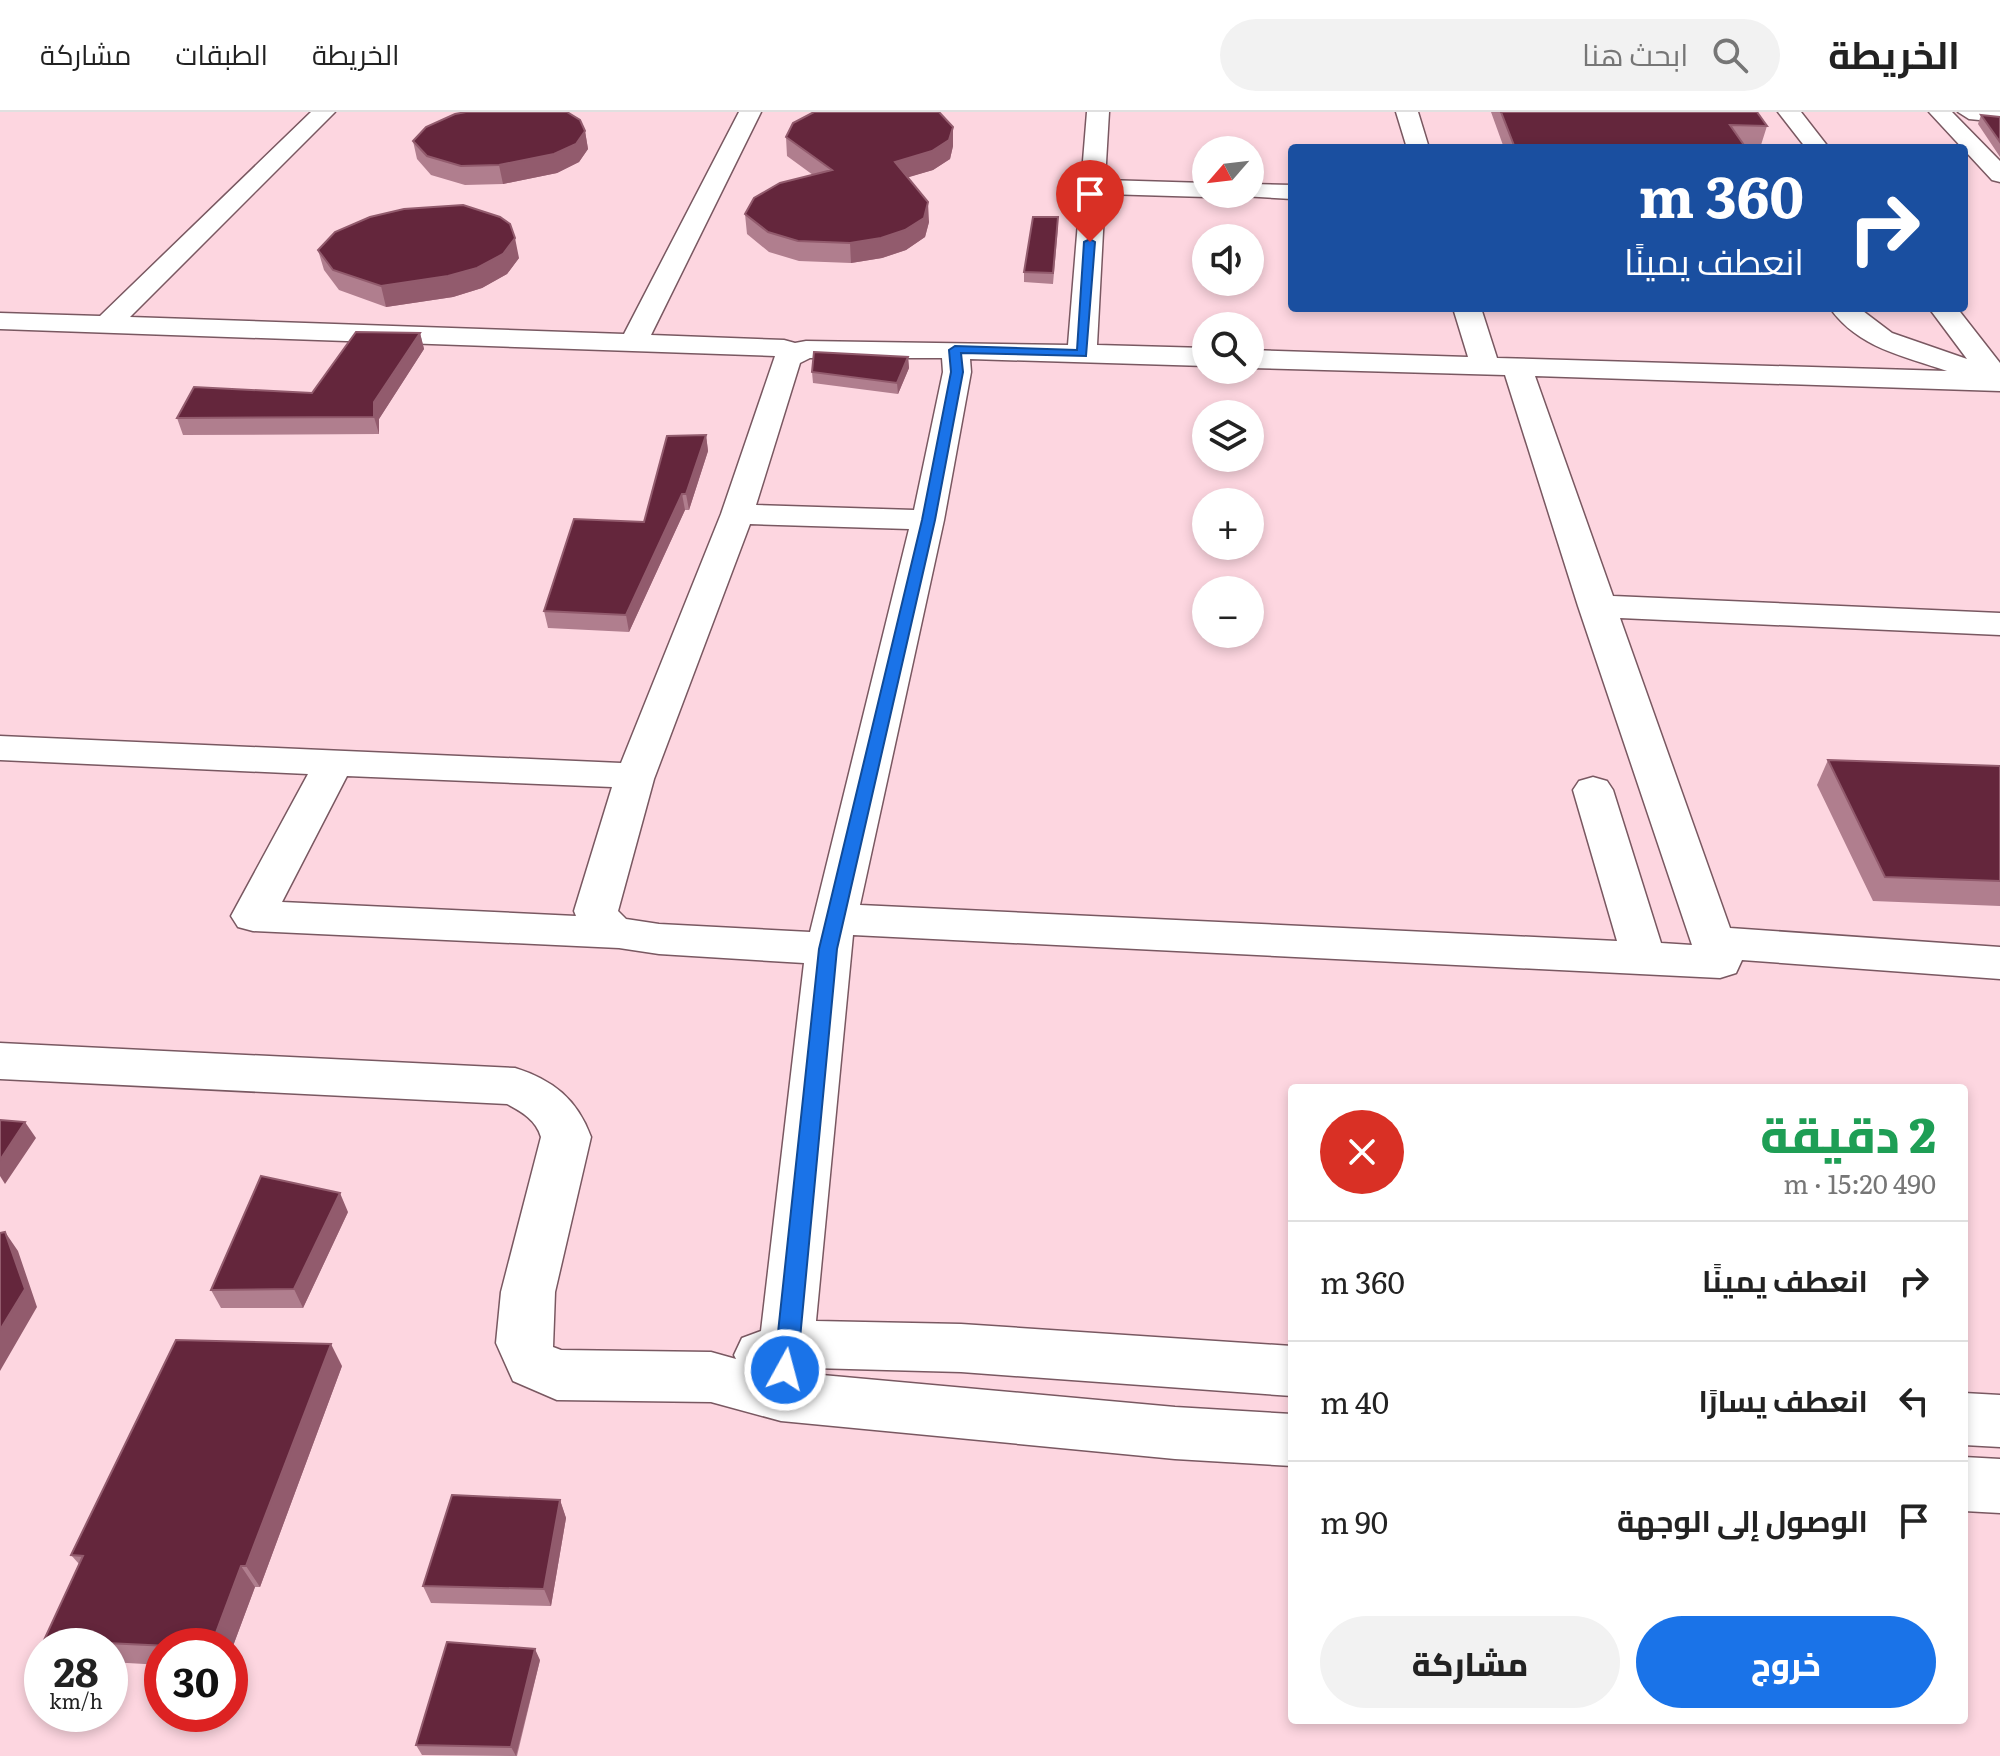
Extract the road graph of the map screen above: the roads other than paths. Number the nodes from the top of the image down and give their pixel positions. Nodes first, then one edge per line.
1 (324, 112) edge
2 (750, 112) edge
3 (1098, 112) edge
4 (1407, 112) edge
5 (1789, 112) edge
6 (1940, 112) edge
7 (1969, 112) edge
8 (2000, 115) edge
9 (1417, 144) edge
10 (1815, 144) edge
11 (1989, 153) edge
12 (2000, 175) edge
13 (1093, 187) junction
14 (1192, 190) edge
15 (1264, 191) edge
16 (1288, 192) edge
17 (1469, 312) edge
18 (1848, 312) edge
19 (1946, 312) edge
20 (0, 321) edge
21 (108, 324) junction
22 (634, 342) junction
23 (784, 348) dead end
24 (955, 350) junction
25 (1082, 353) junction
26 (1192, 357) edge
27 (1264, 359) edge
28 (1501, 366) junction
29 (2000, 381) edge
30 (737, 514) junction
31 (928, 520) junction
32 (1596, 606) junction
33 (2000, 624) edge
34 (0, 748) edge
35 (334, 763) junction
36 (635, 776) junction
37 (1593, 790) dead end
38 (619, 933) junction
39 (832, 934) junction
40 (1713, 942) junction
41 (1644, 959) junction
42 (2000, 963) edge
43 (0, 1061) edge
44 (785, 1370) junction
45 (1288, 1371) edge
46 (1968, 1419) edge
47 (2000, 1421) edge
48 (1288, 1440) edge
49 (1968, 1484) edge
50 (2000, 1486) edge

1 - 21 street
2 - 22 street
3 - 13 street
4 - 9 street
5 - 10 street
6 - 11 street
7 - 8 street
11 - 12 street
13 - 14 street
13 - 25 street
15 - 16 street
17 - 28 street
18 - 29 street
19 - 29 street
20 - 21 street
21 - 22 street
22 - 23 street
24 - 25 street
24 - 30 street
24 - 31 street
25 - 26 street
27 - 28 street
28 - 29 street
28 - 32 street
30 - 31 street
30 - 36 street
31 - 39 street
32 - 33 street
32 - 40 street
34 - 35 street
35 - 36 street
35 - 38 street
36 - 38 street
37 - 41 street
38 - 39 street
39 - 41 street
39 - 44 street
40 - 41 street
40 - 42 street
43 - 44 street
44 - 45 street
44 - 48 street
46 - 47 street
49 - 50 street

